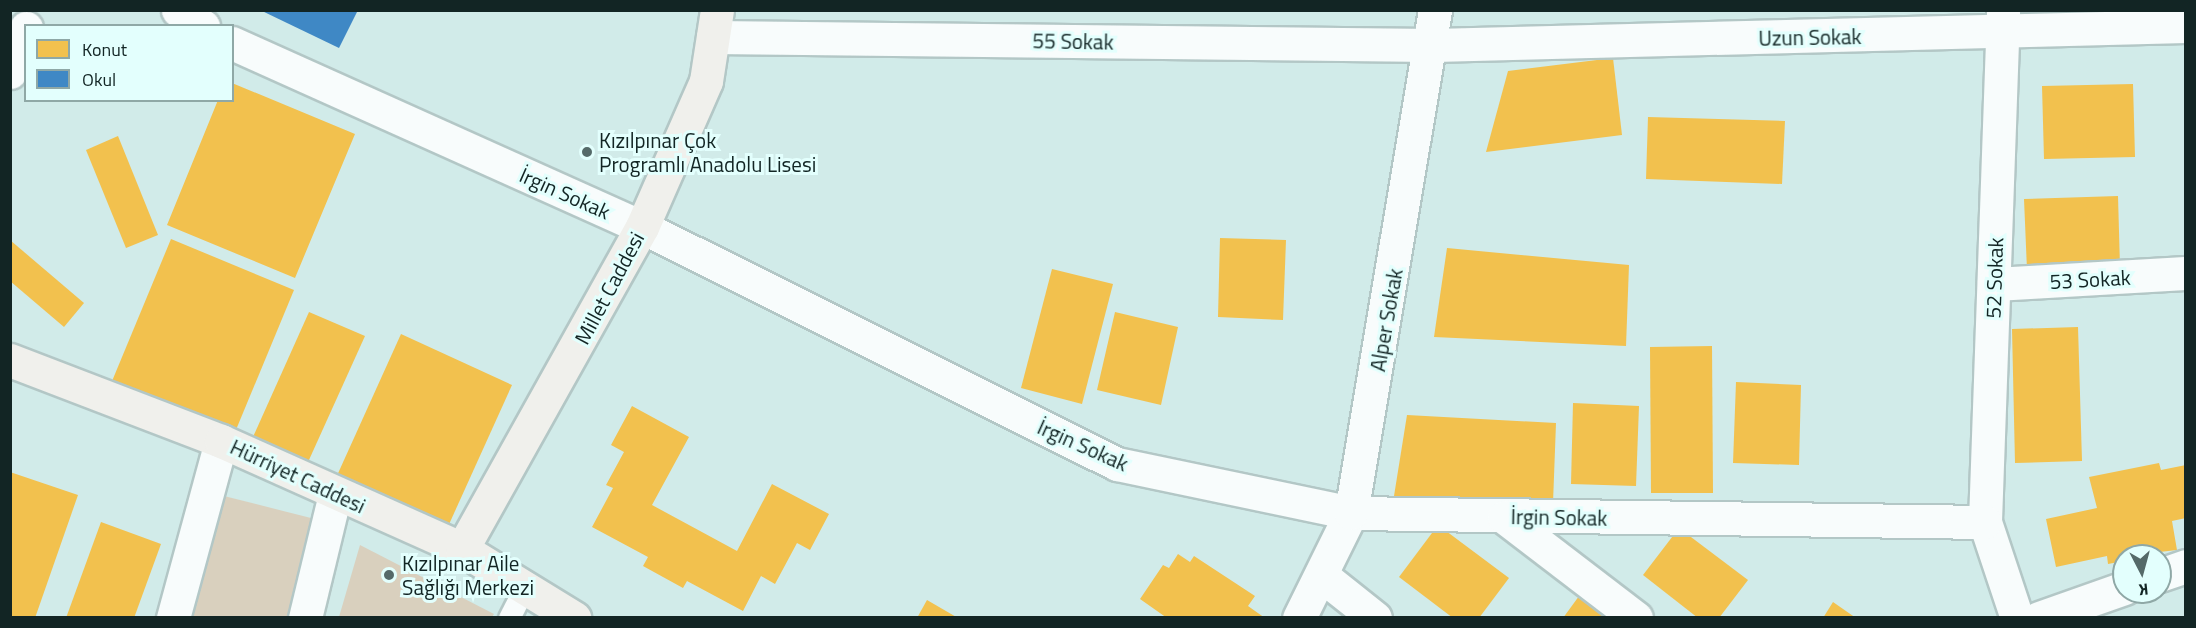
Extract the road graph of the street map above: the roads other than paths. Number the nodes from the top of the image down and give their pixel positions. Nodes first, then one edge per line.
1 (178, 10) edge
2 (1435, 10) edge
3 (2003, 22) edge
4 (1842, 23) edge
5 (200, 24) edge
6 (715, 24) edge
7 (2186, 26) edge
8 (24, 33) edge
9 (234, 44) edge
10 (1434, 45) junction
11 (10, 72) edge
12 (642, 227) junction
13 (2186, 273) edge
14 (1994, 285) junction
15 (10, 360) edge
16 (221, 441) junction
17 (335, 494) junction
18 (1351, 513) junction
19 (1504, 517) junction
20 (1985, 522) junction
21 (462, 549) junction
22 (1321, 575) junction
23 (525, 587) junction
24 (2112, 592) edge
25 (173, 618) edge
26 (304, 618) edge
27 (509, 618) edge
28 (574, 618) edge
29 (1299, 618) edge
30 (1375, 618) edge
31 (1636, 618) edge
32 (2017, 618) edge
33 (2038, 618) edge

1 - 5 street
2 - 10 street, Alper Sokak
3 - 4 street, Uzun Sokak
3 - 7 street, Uzun Sokak
3 - 14 street, 52 Sokak
4 - 10 street, Uzun Sokak
6 - 10 street, 55 Sokak
6 - 12 street, Millet Caddesi
8 - 11 street
9 - 12 street, İrgin Sokak
10 - 18 street, Alper Sokak
12 - 18 street, İrgin Sokak
12 - 21 street, Millet Caddesi
13 - 14 street, 53 Sokak
14 - 20 street, 52 Sokak
15 - 16 street, Hürriyet Caddesi
16 - 17 street, Hürriyet Caddesi
16 - 25 street
17 - 21 street, Hürriyet Caddesi
17 - 26 street
18 - 19 street, İrgin Sokak
18 - 22 street, Alper Sokak
19 - 20 street, İrgin Sokak
19 - 31 street
20 - 32 street
21 - 23 street, Hürriyet Caddesi
22 - 29 street, Alper Sokak
22 - 30 street
23 - 27 lane
23 - 28 street, Hürriyet Caddesi
24 - 33 street

